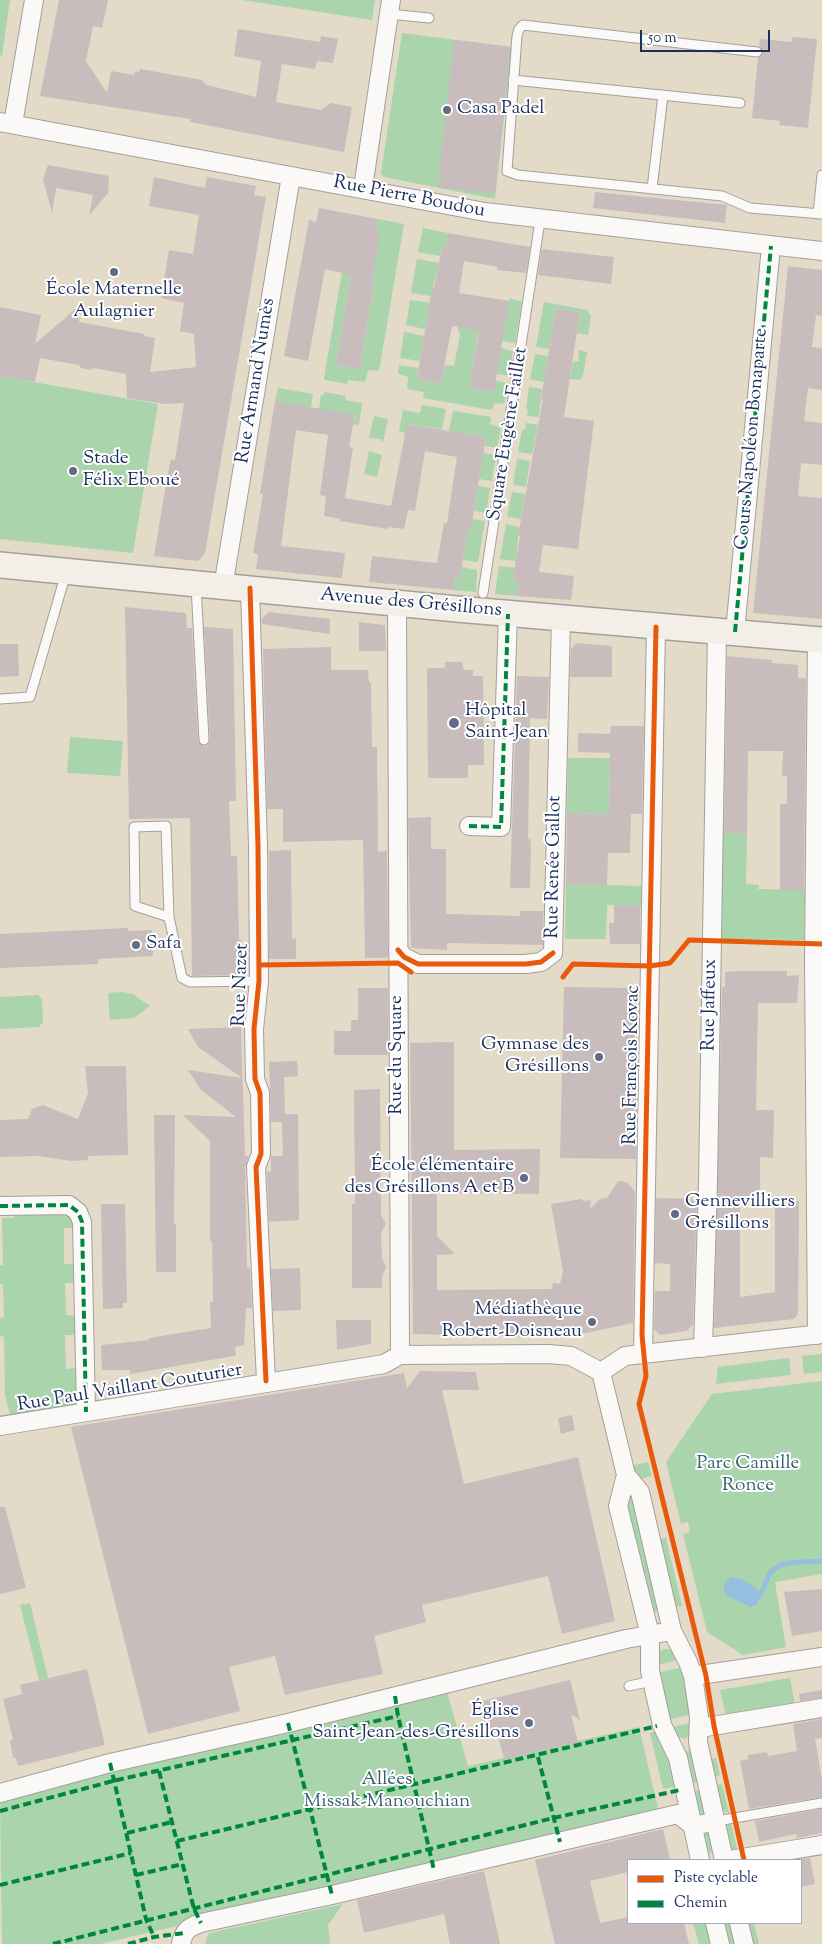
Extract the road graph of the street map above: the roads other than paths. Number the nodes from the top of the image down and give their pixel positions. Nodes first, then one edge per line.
1 (34, 0) edge
2 (390, 7) edge
3 (429, 18) dead end
4 (756, 52) dead end
5 (513, 80) junction
6 (663, 95) junction
7 (740, 103) dead end
8 (7, 123) edge
9 (822, 175) edge
10 (291, 176) junction
11 (364, 188) junction
12 (652, 189) junction
13 (820, 214) edge
14 (540, 220) junction
15 (769, 245) junction
16 (822, 251) edge
17 (0, 565) edge
18 (66, 573) junction
19 (196, 584) junction
20 (223, 587) junction
21 (250, 588) junction
22 (484, 593) dead end
23 (397, 604) junction
24 (508, 614) junction
25 (561, 618) junction
26 (656, 627) junction
27 (726, 632) junction
28 (819, 640) edge
29 (0, 700) edge
30 (204, 740) dead end
31 (469, 826) dead end
32 (169, 917) junction
33 (398, 950) junction
34 (259, 981) junction
35 (0, 1206) edge
36 (819, 1335) edge
37 (703, 1348) junction
38 (643, 1354) junction
39 (400, 1355) junction
40 (601, 1372) junction
41 (266, 1381) junction
42 (86, 1412) junction
43 (0, 1426) edge
44 (626, 1475) junction
45 (672, 1631) junction
46 (650, 1635) junction
47 (822, 1657) edge
48 (693, 1676) junction
49 (652, 1681) junction
50 (629, 1686) dead end
51 (822, 1708) edge
52 (699, 1735) junction
53 (673, 1747) junction
54 (0, 1793) edge
55 (822, 1803) edge
56 (717, 1821) junction
57 (693, 1826) junction
58 (822, 1845) edge
59 (700, 1859) edge
60 (724, 1859) edge
61 (736, 1859) edge
62 (715, 1924) edge
63 (739, 1924) edge
64 (181, 1944) edge
65 (720, 1944) edge
66 (744, 1944) edge

1 - 8 street
2 - 3 lane
2 - 11 street
4 - 5 lane
5 - 6 lane
5 - 12 lane
6 - 7 lane
6 - 12 lane
8 - 10 street, Rue Pierre Boudou
9 - 13 lane
10 - 11 street, Rue Pierre Boudou
10 - 20 street, Rue Armand Numès
11 - 14 street, Rue Pierre Boudou
12 - 13 lane
14 - 15 street, Rue Pierre Boudou
14 - 22 lane, Square Eugène Faillet
15 - 16 street, Rue Pierre Boudou
15 - 27 street, Cours Napoléon Bonaparte
17 - 18 main road, Avenue des Grésillons
18 - 19 main road, Avenue des Grésillons
18 - 29 lane
19 - 20 main road, Avenue des Grésillons
19 - 30 lane
20 - 21 main road, Avenue des Grésillons
21 - 23 main road, Avenue des Grésillons
21 - 34 street, Rue Nazet
23 - 24 main road, Avenue des Grésillons
23 - 33 street, Rue du Square
24 - 25 main road, Avenue des Grésillons
24 - 31 street
25 - 26 main road, Avenue des Grésillons
25 - 33 street, Rue Renée Gallot
26 - 27 main road, Avenue des Grésillons
26 - 38 street, Rue François Kovac
27 - 28 main road, Avenue des Grésillons
27 - 37 street, Rue Jaffeux
28 - 36 street
32 - 32 lane
32 - 34 lane
33 - 39 street, Rue du Square
34 - 41 street, Rue Nazet
35 - 42 street
36 - 37 street
37 - 38 street
38 - 40 street
39 - 40 street, Rue Paul Vaillant Couturier
39 - 41 street, Rue Paul Vaillant Couturier
40 - 44 street
41 - 42 street, Rue Paul Vaillant Couturier
42 - 43 street, Rue Paul Vaillant Couturier
44 - 45 street
44 - 46 street
45 - 46 street
45 - 48 street
46 - 49 street
46 - 54 street
47 - 48 street
48 - 52 street
49 - 50 lane
49 - 53 street
51 - 52 street
52 - 53 street
52 - 56 street
53 - 57 street
55 - 56 lane
56 - 57 street
56 - 60 street
57 - 59 street
57 - 64 street
58 - 61 street
62 - 65 street
63 - 66 street

